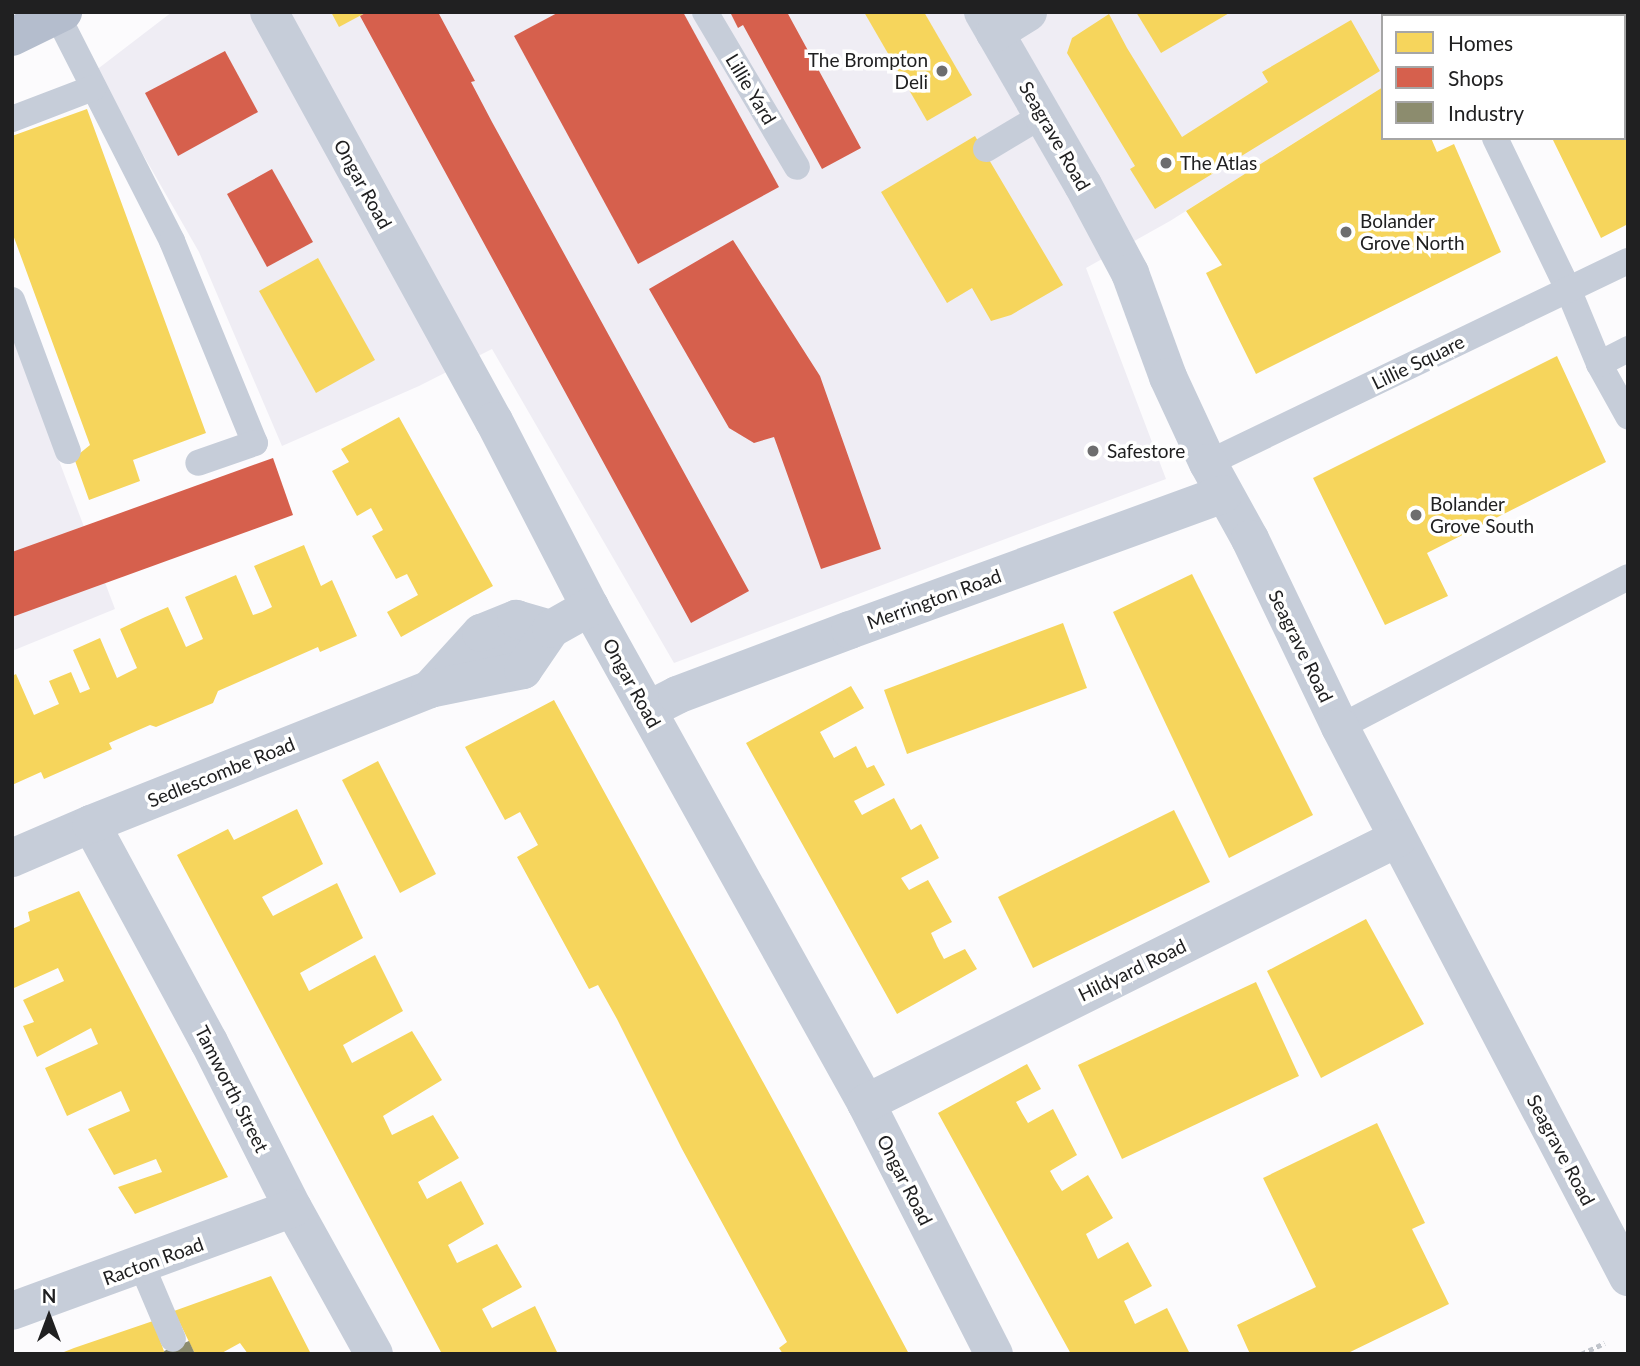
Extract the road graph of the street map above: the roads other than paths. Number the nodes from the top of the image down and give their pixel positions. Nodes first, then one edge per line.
1 (269, 12) edge
2 (705, 12) edge
3 (1028, 12) edge
4 (60, 14) edge
5 (989, 22) edge
6 (12, 37) edge
7 (93, 88) junction
8 (1043, 115) junction
9 (12, 119) edge
10 (1495, 140) edge
11 (986, 149) dead end
12 (797, 167) dead end
13 (1628, 261) edge
14 (1567, 289) junction
15 (12, 300) edge
16 (1628, 349) edge
17 (1599, 363) junction
18 (1628, 416) edge
19 (68, 451) dead end
20 (198, 463) dead end
21 (1216, 478) junction
22 (1628, 577) edge
23 (590, 607) junction
24 (648, 710) junction
25 (1340, 727) junction
26 (91, 824) junction
27 (1398, 838) junction
28 (12, 858) edge
29 (866, 1103) junction
30 (293, 1208) junction
31 (142, 1266) junction
32 (1628, 1277) edge
33 (12, 1311) edge
34 (173, 1339) dead end
35 (374, 1354) edge
36 (994, 1354) edge

1 - 23 street, Ongar Road
2 - 12 lane, Lillie Yard
3 - 5 street
4 - 6 main road
4 - 7 lane
5 - 8 street, Seagrave Road
7 - 9 lane
7 - 20 lane
8 - 11 lane
8 - 21 street, Seagrave Road
10 - 14 lane
13 - 14 lane, Lillie Square
14 - 17 lane
14 - 21 lane, Lillie Square
15 - 19 lane
16 - 17 lane
17 - 18 lane
21 - 24 street, Merrington Road
21 - 25 street, Seagrave Road
22 - 25 lane
23 - 24 street, Ongar Road
23 - 26 street, Sedlescombe Road
24 - 29 street, Ongar Road
25 - 27 street, Seagrave Road
26 - 28 street, Sedlescombe Road
26 - 30 street, Tamworth Street
27 - 29 street, Hildyard Road
27 - 32 street, Seagrave Road
29 - 36 street, Ongar Road
30 - 31 street, Racton Road
30 - 35 street, Tamworth Street
31 - 33 street, Racton Road
31 - 34 lane

